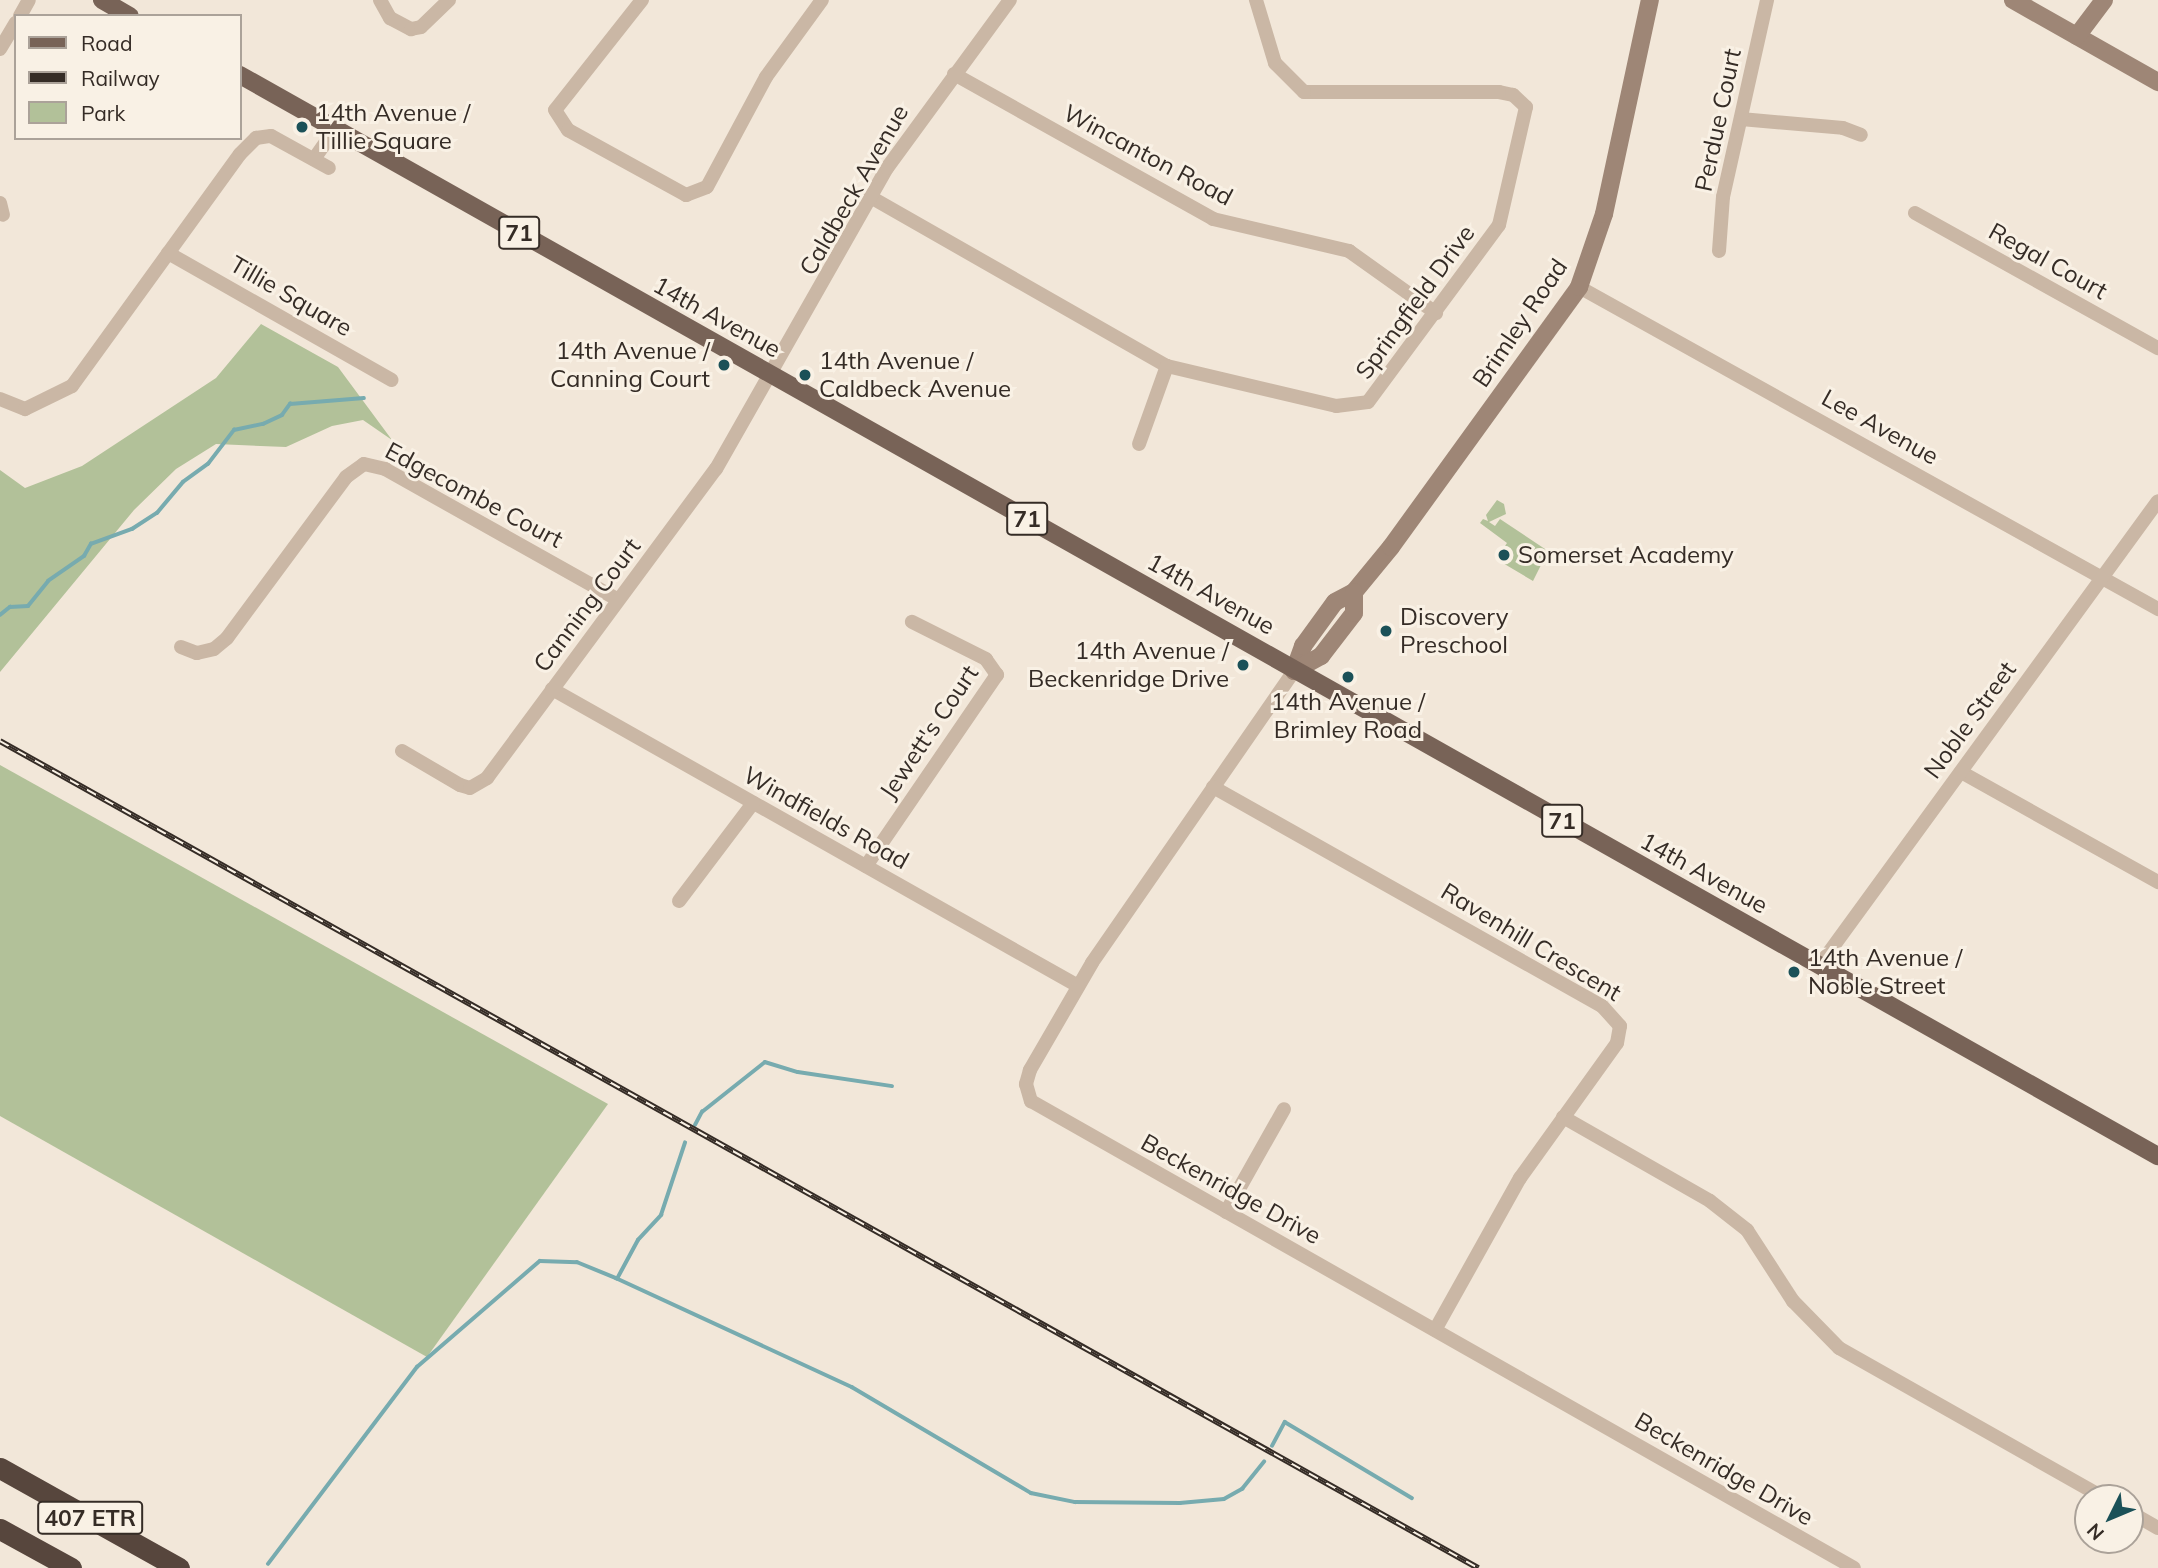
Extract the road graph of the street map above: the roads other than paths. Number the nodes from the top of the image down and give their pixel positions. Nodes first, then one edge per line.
1 (102, 0) edge
2 (380, 0) edge
3 (449, 0) edge
4 (642, 0) edge
5 (822, 0) edge
6 (1010, 0) edge
7 (1256, 0) edge
8 (1650, 0) edge
9 (1767, 0) edge
10 (2012, 0) edge
11 (2104, 0) edge
12 (126, 14) edge
13 (14, 25) edge
14 (2077, 36) junction
15 (0, 49) edge
16 (954, 74) junction
17 (242, 76) edge
18 (2158, 82) edge
19 (1741, 119) junction
20 (335, 129) junction
21 (1861, 135) dead end
22 (314, 159) junction
23 (329, 168) dead end
24 (873, 199) junction
25 (1915, 213) dead end
26 (1719, 251) dead end
27 (168, 253) junction
28 (1579, 287) junction
29 (1436, 313) junction
30 (2158, 348) edge
31 (1167, 366) junction
32 (773, 377) junction
33 (392, 380) dead end
34 (0, 399) edge
35 (1139, 444) dead end
36 (2158, 501) edge
37 (2102, 578) junction
38 (618, 600) junction
39 (2158, 610) edge
40 (912, 622) dead end
41 (181, 647) dead end
42 (1294, 671) junction
43 (552, 689) junction
44 (402, 751) dead end
45 (1961, 772) junction
46 (1213, 787) junction
47 (753, 803) junction
48 (866, 866) junction
49 (2158, 882) edge
50 (679, 901) dead end
51 (1819, 966) junction
52 (1078, 986) junction
53 (1284, 1109) dead end
54 (1563, 1117) junction
55 (2158, 1156) edge
56 (1226, 1212) junction
57 (1435, 1330) junction
58 (0, 1468) edge
59 (2079, 1484) edge
60 (0, 1528) edge
61 (71, 1568) edge
62 (179, 1568) edge
63 (1854, 1568) edge

1 - 12 main road
2 - 3 street
4 - 5 street
6 - 16 street, Caldbeck Avenue
7 - 29 street, Springfield Drive
8 - 28 main road, Brimley Road
9 - 19 street, Perdue Court
10 - 14 main road
11 - 14 main road
13 - 15 street
14 - 18 main road
16 - 24 street, Caldbeck Avenue
16 - 29 street, Wincanton Road
17 - 20 main road, 14th Avenue / 71
19 - 21 street
19 - 26 street, Perdue Court
20 - 22 street
20 - 32 main road, 14th Avenue / 71
22 - 23 street
22 - 27 street
24 - 31 street, Springfield Drive
24 - 32 street, Caldbeck Avenue
25 - 30 street, Regal Court
27 - 33 street, Tillie Square
27 - 34 street
28 - 37 street, Lee Avenue
28 - 42 main road, Brimley Road
29 - 31 street, Springfield Drive
31 - 35 street
32 - 38 street, Canning Court
32 - 42 main road, 14th Avenue / 71
36 - 37 street, Noble Street
37 - 39 street, Lee Avenue
37 - 45 street, Noble Street
38 - 41 street, Edgecombe Court
38 - 43 street, Canning Court
40 - 48 street, Jewett's Court
42 - 46 street, Beckenridge Drive
42 - 51 main road, 14th Avenue / 71
43 - 44 street, Canning Court
43 - 47 street, Windfields Road
45 - 49 street
45 - 51 street, Noble Street
46 - 52 street, Beckenridge Drive
46 - 54 street, Ravenhill Crescent
47 - 48 street, Windfields Road
47 - 50 street
48 - 52 street, Windfields Road
51 - 55 main road, 14th Avenue / 71
52 - 56 street, Beckenridge Drive
53 - 56 street
54 - 57 street, Ravenhill Crescent
54 - 59 street
56 - 57 street, Beckenridge Drive
57 - 63 street, Beckenridge Drive
58 - 62 highway, 407 ETR
60 - 61 highway, 407 ETR

